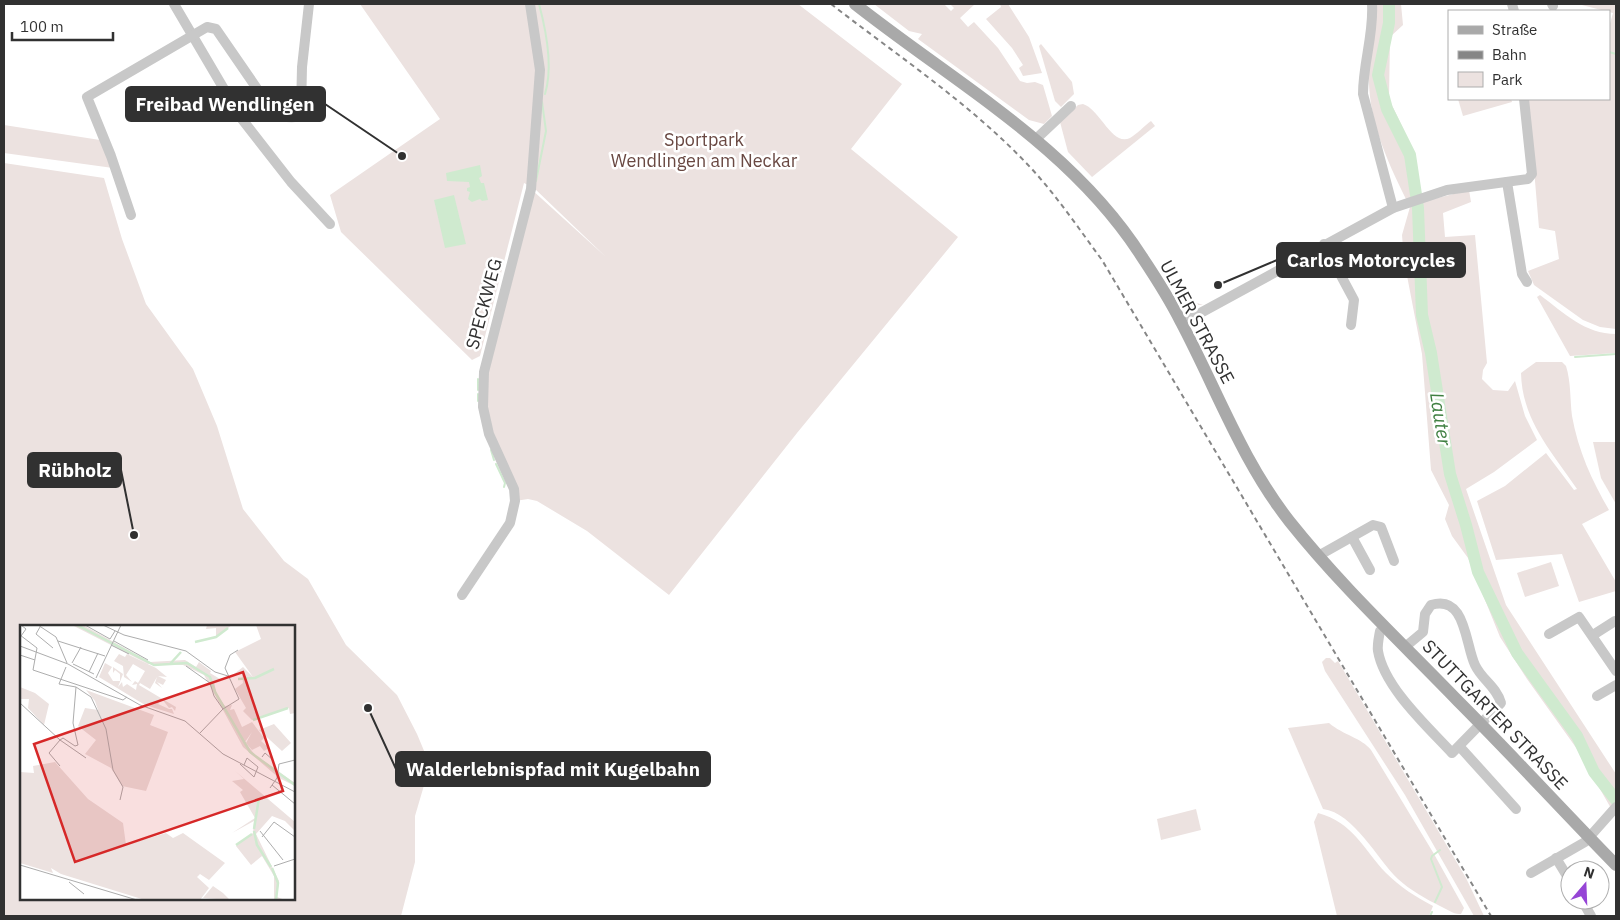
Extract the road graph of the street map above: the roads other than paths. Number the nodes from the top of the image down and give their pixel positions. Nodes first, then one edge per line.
1 (174, 4) edge
2 (309, 4) edge
3 (530, 4) edge
4 (855, 4) edge
5 (1372, 4) edge
6 (190, 36) junction
7 (1524, 100) edge
8 (1070, 106) dead end
9 (1036, 140) junction
10 (1507, 182) junction
11 (1393, 208) junction
12 (131, 216) dead end
13 (330, 224) dead end
14 (1324, 244) junction
15 (1527, 282) dead end
16 (1182, 323) junction
17 (1351, 324) dead end
18 (1352, 537) junction
19 (1318, 556) junction
20 (1394, 561) dead end
21 (1370, 570) dead end
22 (462, 595) dead end
23 (1375, 617) joint
24 (1615, 621) dead end
25 (1380, 632) dead end
26 (1549, 634) dead end
27 (1593, 635) junction
28 (1405, 647) junction
29 (1616, 671) edge
30 (1616, 685) edge
31 (1597, 696) dead end
32 (1482, 724) junction
33 (1460, 747) junction
34 (1616, 807) edge
35 (1516, 809) dead end
36 (1590, 838) junction
37 (1556, 858) junction
38 (1560, 865) edge
39 (1616, 865) edge
40 (1532, 873) dead end

1 - 6 street
2 - 6 street
3 - 22 street, SPECKWEG
4 - 9 main road, ULMER STRASSE
5 - 11 street
6 - 12 street
6 - 13 street
7 - 10 street
8 - 9 street
9 - 16 main road, ULMER STRASSE
10 - 11 street
10 - 15 street
11 - 14 street
14 - 16 street
14 - 17 street
16 - 19 main road, ULMER STRASSE
18 - 19 street
18 - 20 street
18 - 21 street
19 - 23 main road, ULMER STRASSE
23 - 28 main road, STUTTGARTER STRASSE
24 - 27 street
25 - 33 street
26 - 27 street
27 - 29 street
28 - 32 main road, STUTTGARTER STRASSE
28 - 32 street
30 - 31 street
32 - 33 street
32 - 36 main road, STUTTGARTER STRASSE
33 - 35 street
34 - 36 street
36 - 37 street
36 - 39 main road, STUTTGARTER STRASSE
37 - 38 street
37 - 40 street

